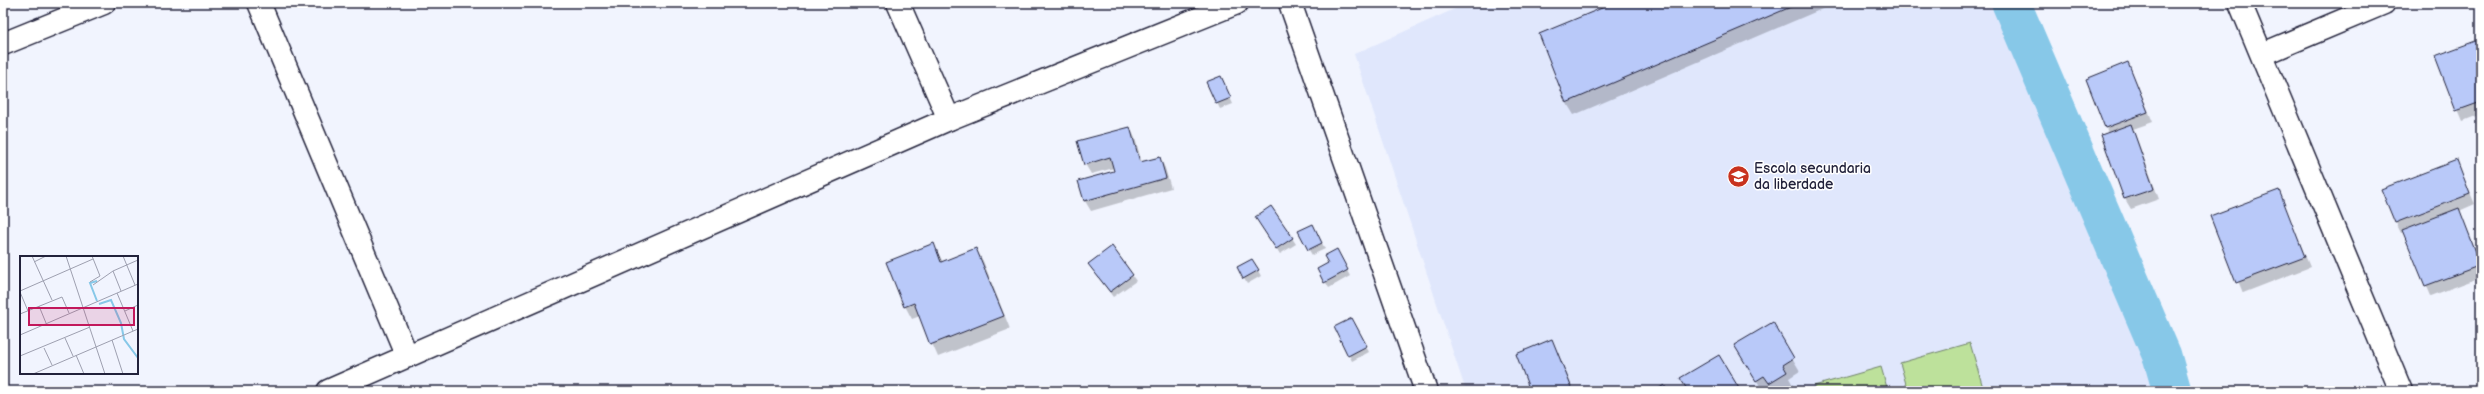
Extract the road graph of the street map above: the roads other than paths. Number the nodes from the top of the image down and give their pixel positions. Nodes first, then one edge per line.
1 (104, 3) edge
2 (259, 3) edge
3 (898, 3) edge
4 (1237, 3) edge
5 (1290, 3) edge
6 (2240, 3) edge
7 (2384, 3) edge
8 (3, 44) edge
9 (2263, 54) junction
10 (948, 119) junction
11 (406, 356) junction
12 (328, 391) edge
13 (1426, 391) edge
14 (2402, 391) edge

1 - 8 street
2 - 11 street
3 - 10 street
4 - 10 street
5 - 13 street
6 - 9 street
7 - 9 street
9 - 14 street
10 - 11 street
11 - 12 street

